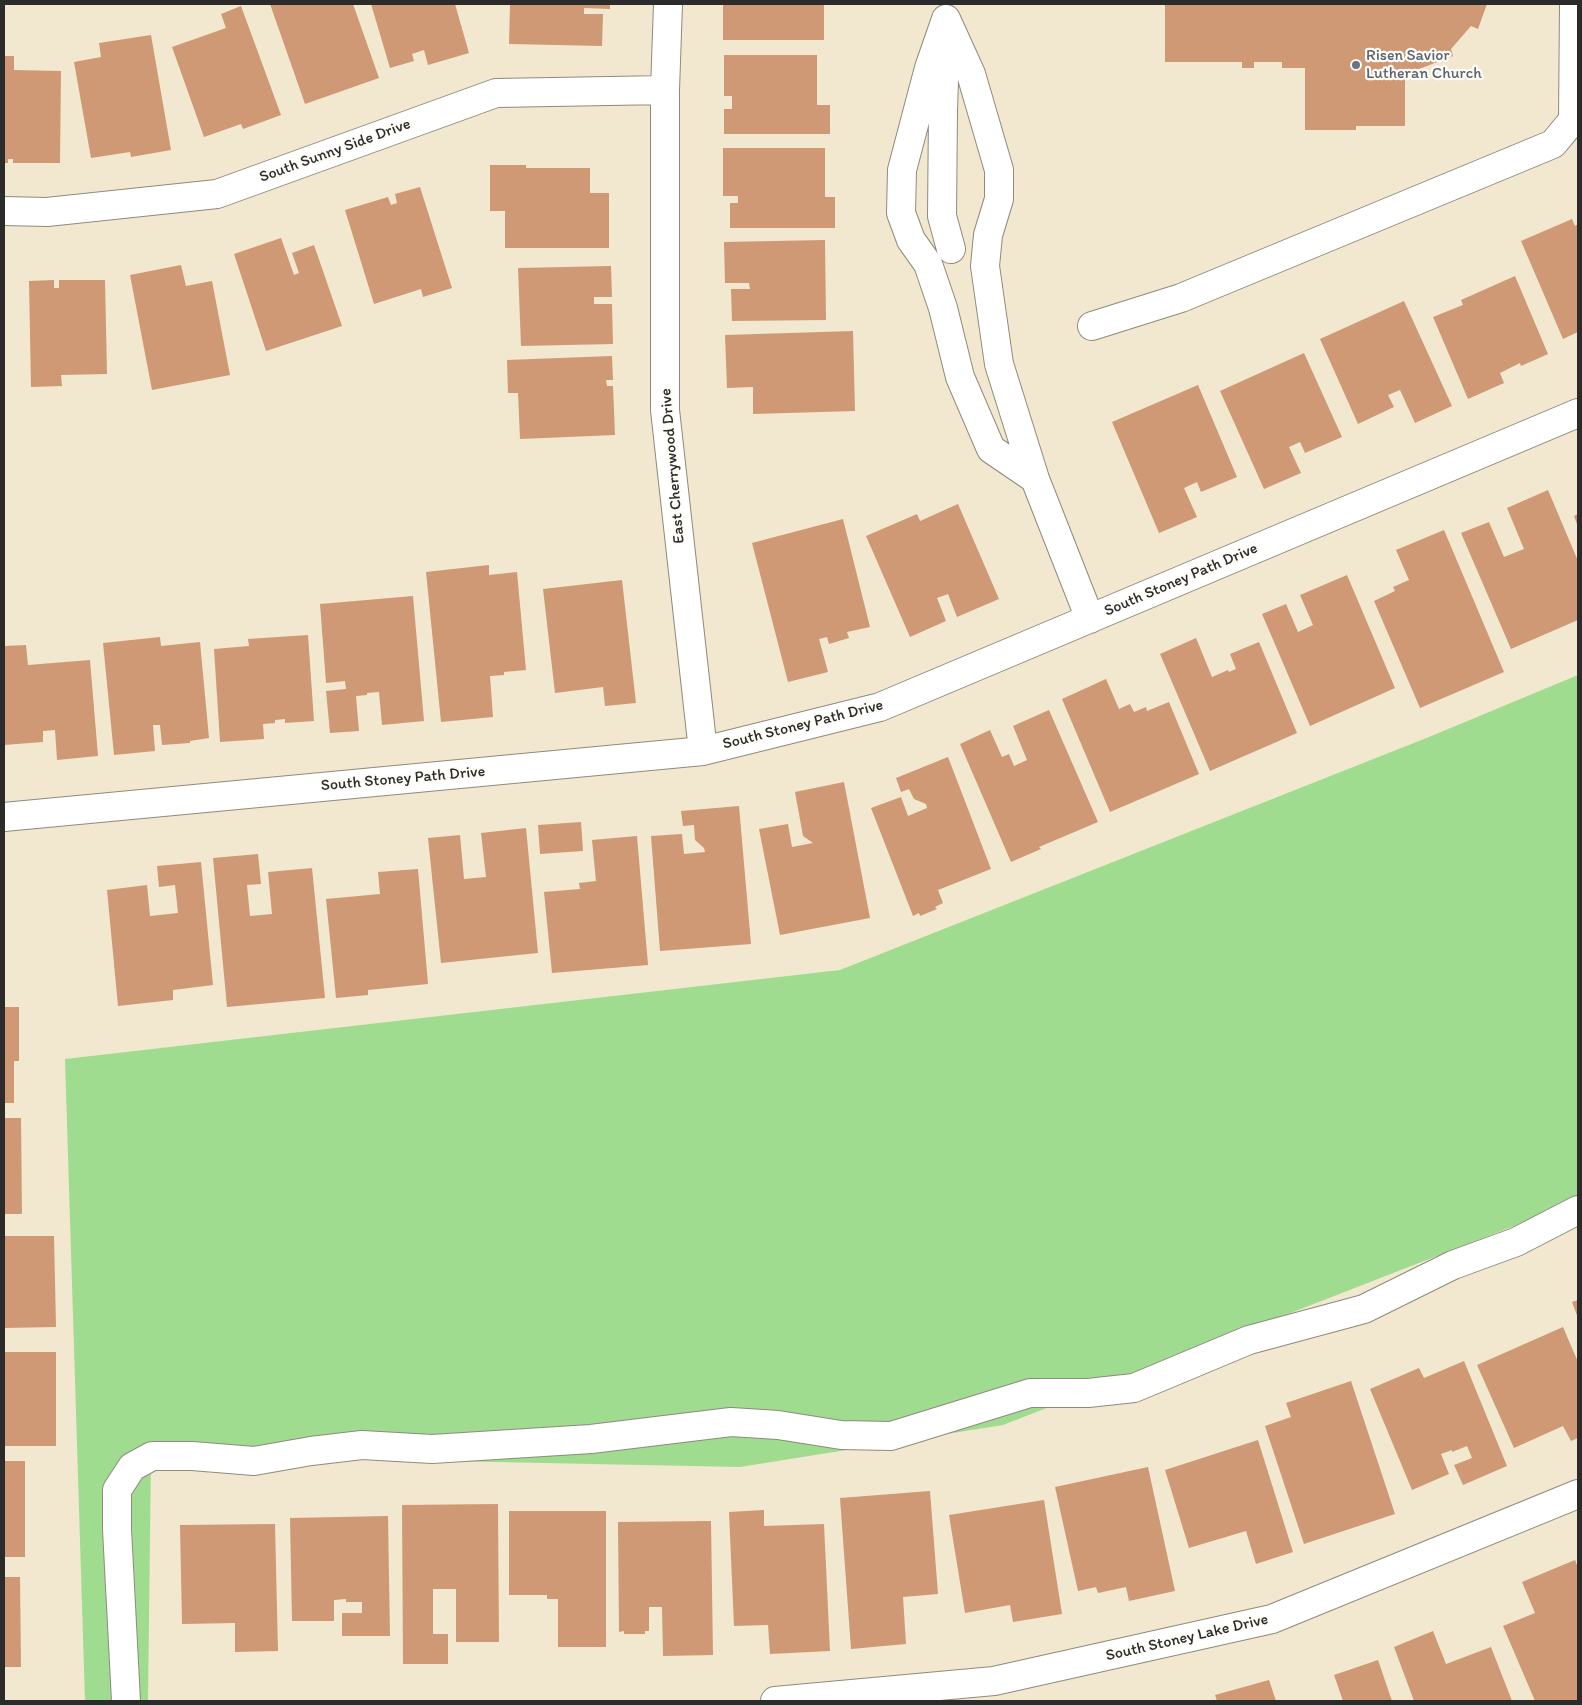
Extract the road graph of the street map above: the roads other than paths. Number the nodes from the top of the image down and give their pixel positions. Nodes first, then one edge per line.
1 (668, 4) edge
2 (1574, 4) edge
3 (947, 12) edge
4 (665, 90) junction
5 (4, 211) edge
6 (951, 249) junction
7 (986, 249) junction
8 (928, 264) junction
9 (1092, 326) dead end
10 (1578, 413) edge
11 (1035, 479) junction
12 (1090, 618) junction
13 (703, 751) junction
14 (4, 816) edge
15 (1578, 1210) edge
16 (1578, 1494) edge
17 (126, 1701) edge
18 (775, 1701) edge

1 - 4 street, East Cherrywood Drive
2 - 9 street
3 - 6 street
3 - 7 street
3 - 8 street
4 - 5 street, South Sunny Side Drive
4 - 13 street, East Cherrywood Drive
6 - 7 street
6 - 8 street
7 - 11 street
8 - 11 street
10 - 12 street, South Stoney Path Drive
11 - 12 street
12 - 13 street, South Stoney Path Drive
13 - 14 street, South Stoney Path Drive
15 - 17 street
16 - 18 street, South Stoney Lake Drive

